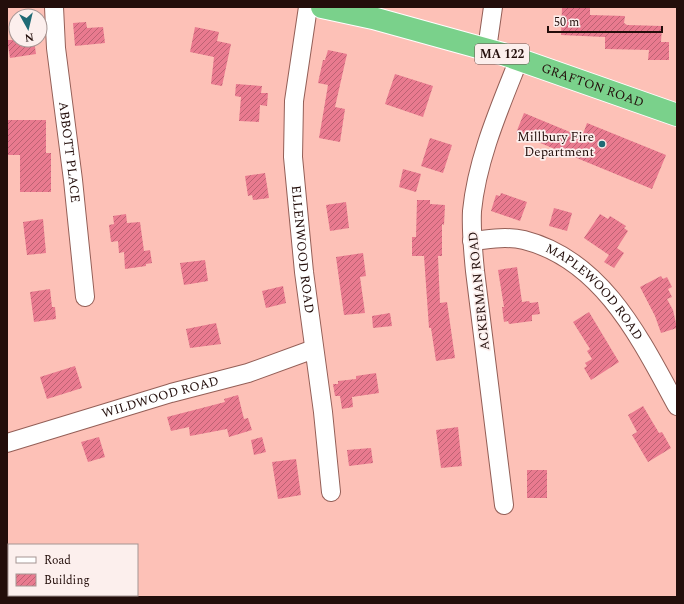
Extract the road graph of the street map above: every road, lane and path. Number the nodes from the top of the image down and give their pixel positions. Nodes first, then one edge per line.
1 (54, 7) edge
2 (308, 7) edge
3 (322, 7) edge
4 (493, 7) edge
5 (487, 49) junction
6 (519, 59) junction
7 (677, 115) edge
8 (472, 241) junction
9 (85, 297) dead end
10 (314, 349) junction
11 (677, 406) edge
12 (7, 443) edge
13 (332, 492) dead end
14 (504, 505) dead end

1 - 9 street, ABBOTT PLACE
2 - 10 street, ELLENWOOD ROAD
3 - 5 highway, GRAFTON ROAD / MA 122
4 - 5 street
5 - 6 highway, GRAFTON ROAD / MA 122
6 - 7 highway, GRAFTON ROAD / MA 122
6 - 8 street, ACKERMAN ROAD
8 - 11 street, MAPLEWOOD ROAD
8 - 14 street, ACKERMAN ROAD
10 - 12 street, WILDWOOD ROAD
10 - 13 street, ELLENWOOD ROAD

